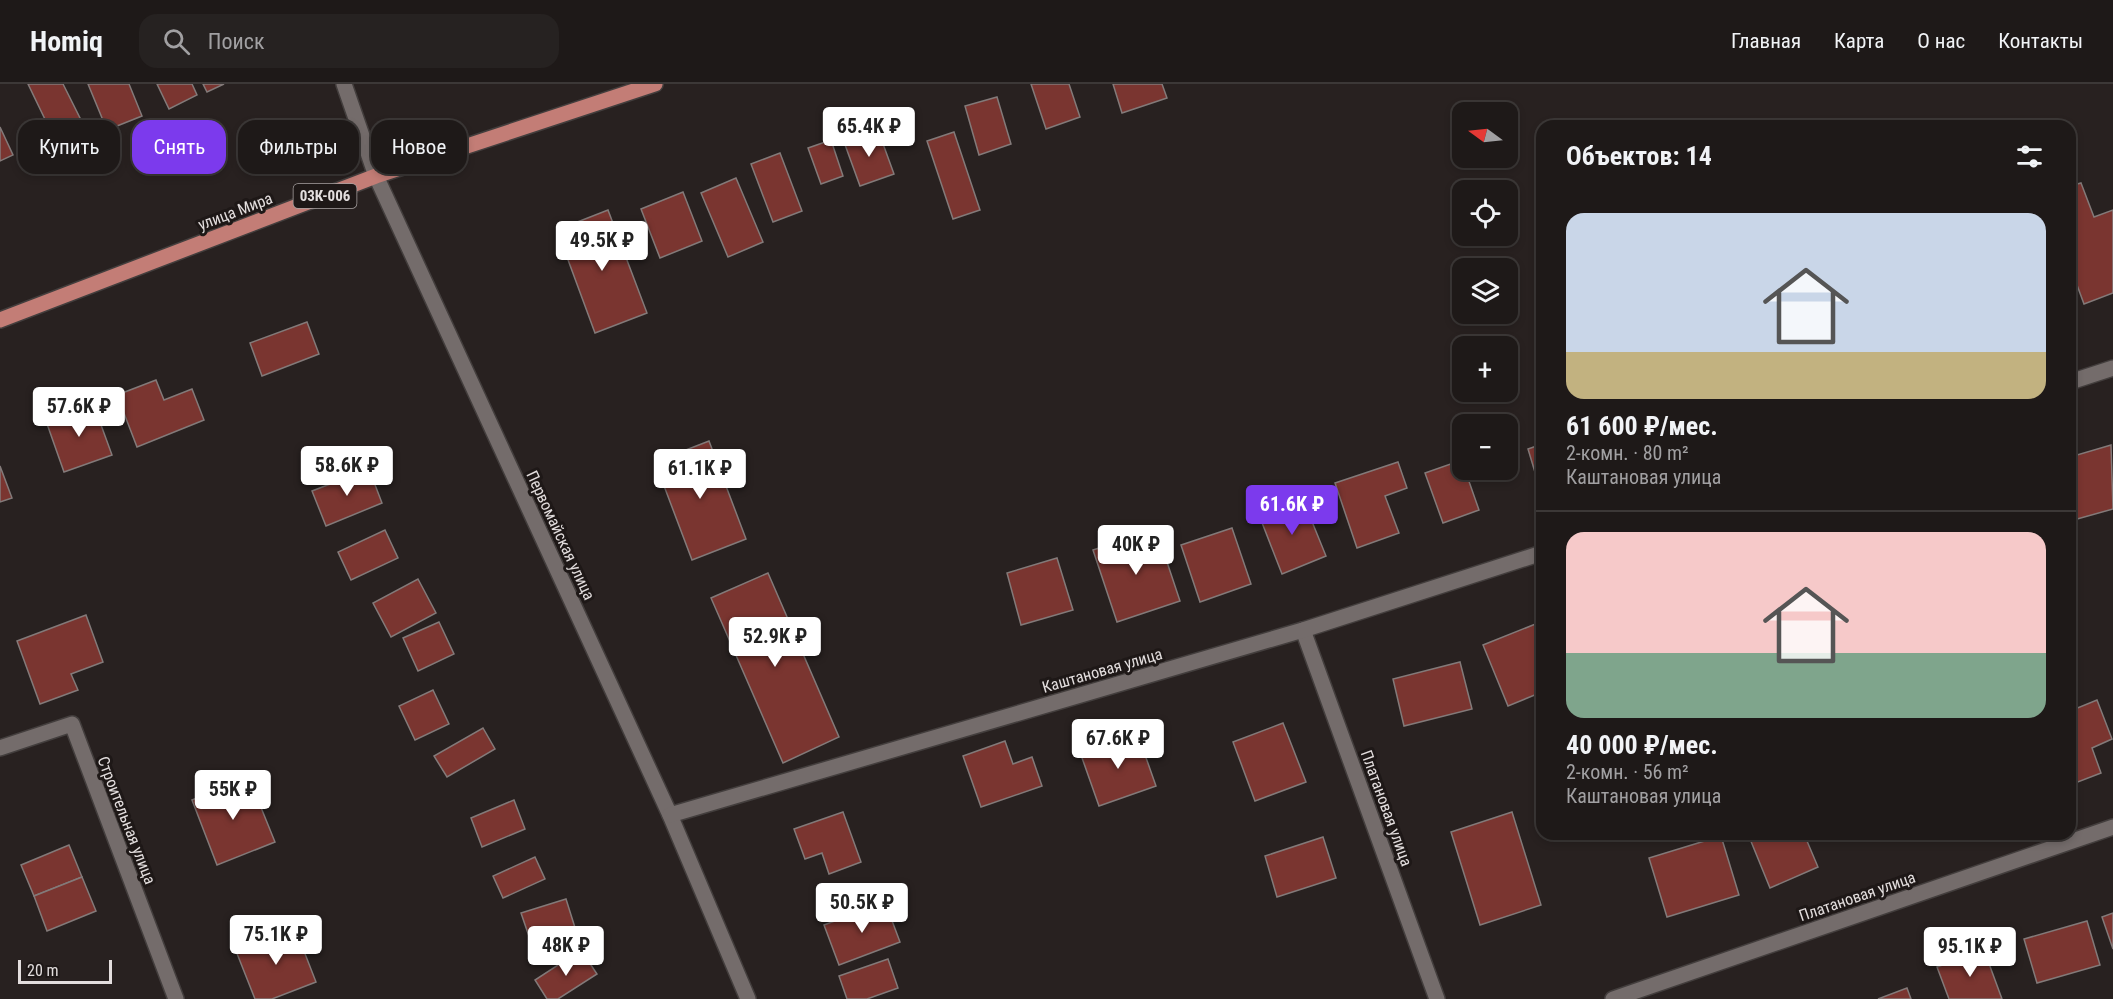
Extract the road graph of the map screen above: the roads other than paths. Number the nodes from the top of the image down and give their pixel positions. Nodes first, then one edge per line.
1 (344, 84) edge
2 (655, 84) edge
3 (376, 176) junction
4 (0, 320) edge
5 (2113, 368) edge
6 (2076, 380) edge
7 (1536, 555) edge
8 (1303, 630) junction
9 (0, 748) edge
10 (670, 815) junction
11 (2113, 827) edge
12 (2075, 840) edge
13 (2076, 840) edge
14 (176, 999) edge
15 (748, 999) edge
16 (1437, 999) edge
17 (1613, 999) edge

1 - 3 street, Первомайская улица
2 - 3 main road, улица Мира / 03К-006
3 - 4 main road, улица Мира / 03К-006
3 - 10 street, Первомайская улица
5 - 6 street
7 - 8 street, Каштановая улица
8 - 10 street, Каштановая улица
8 - 16 street, Платановая улица
9 - 14 street, Строительная улица
10 - 15 street, Первомайская улица
11 - 13 street, Платановая улица
12 - 17 street, Платановая улица

